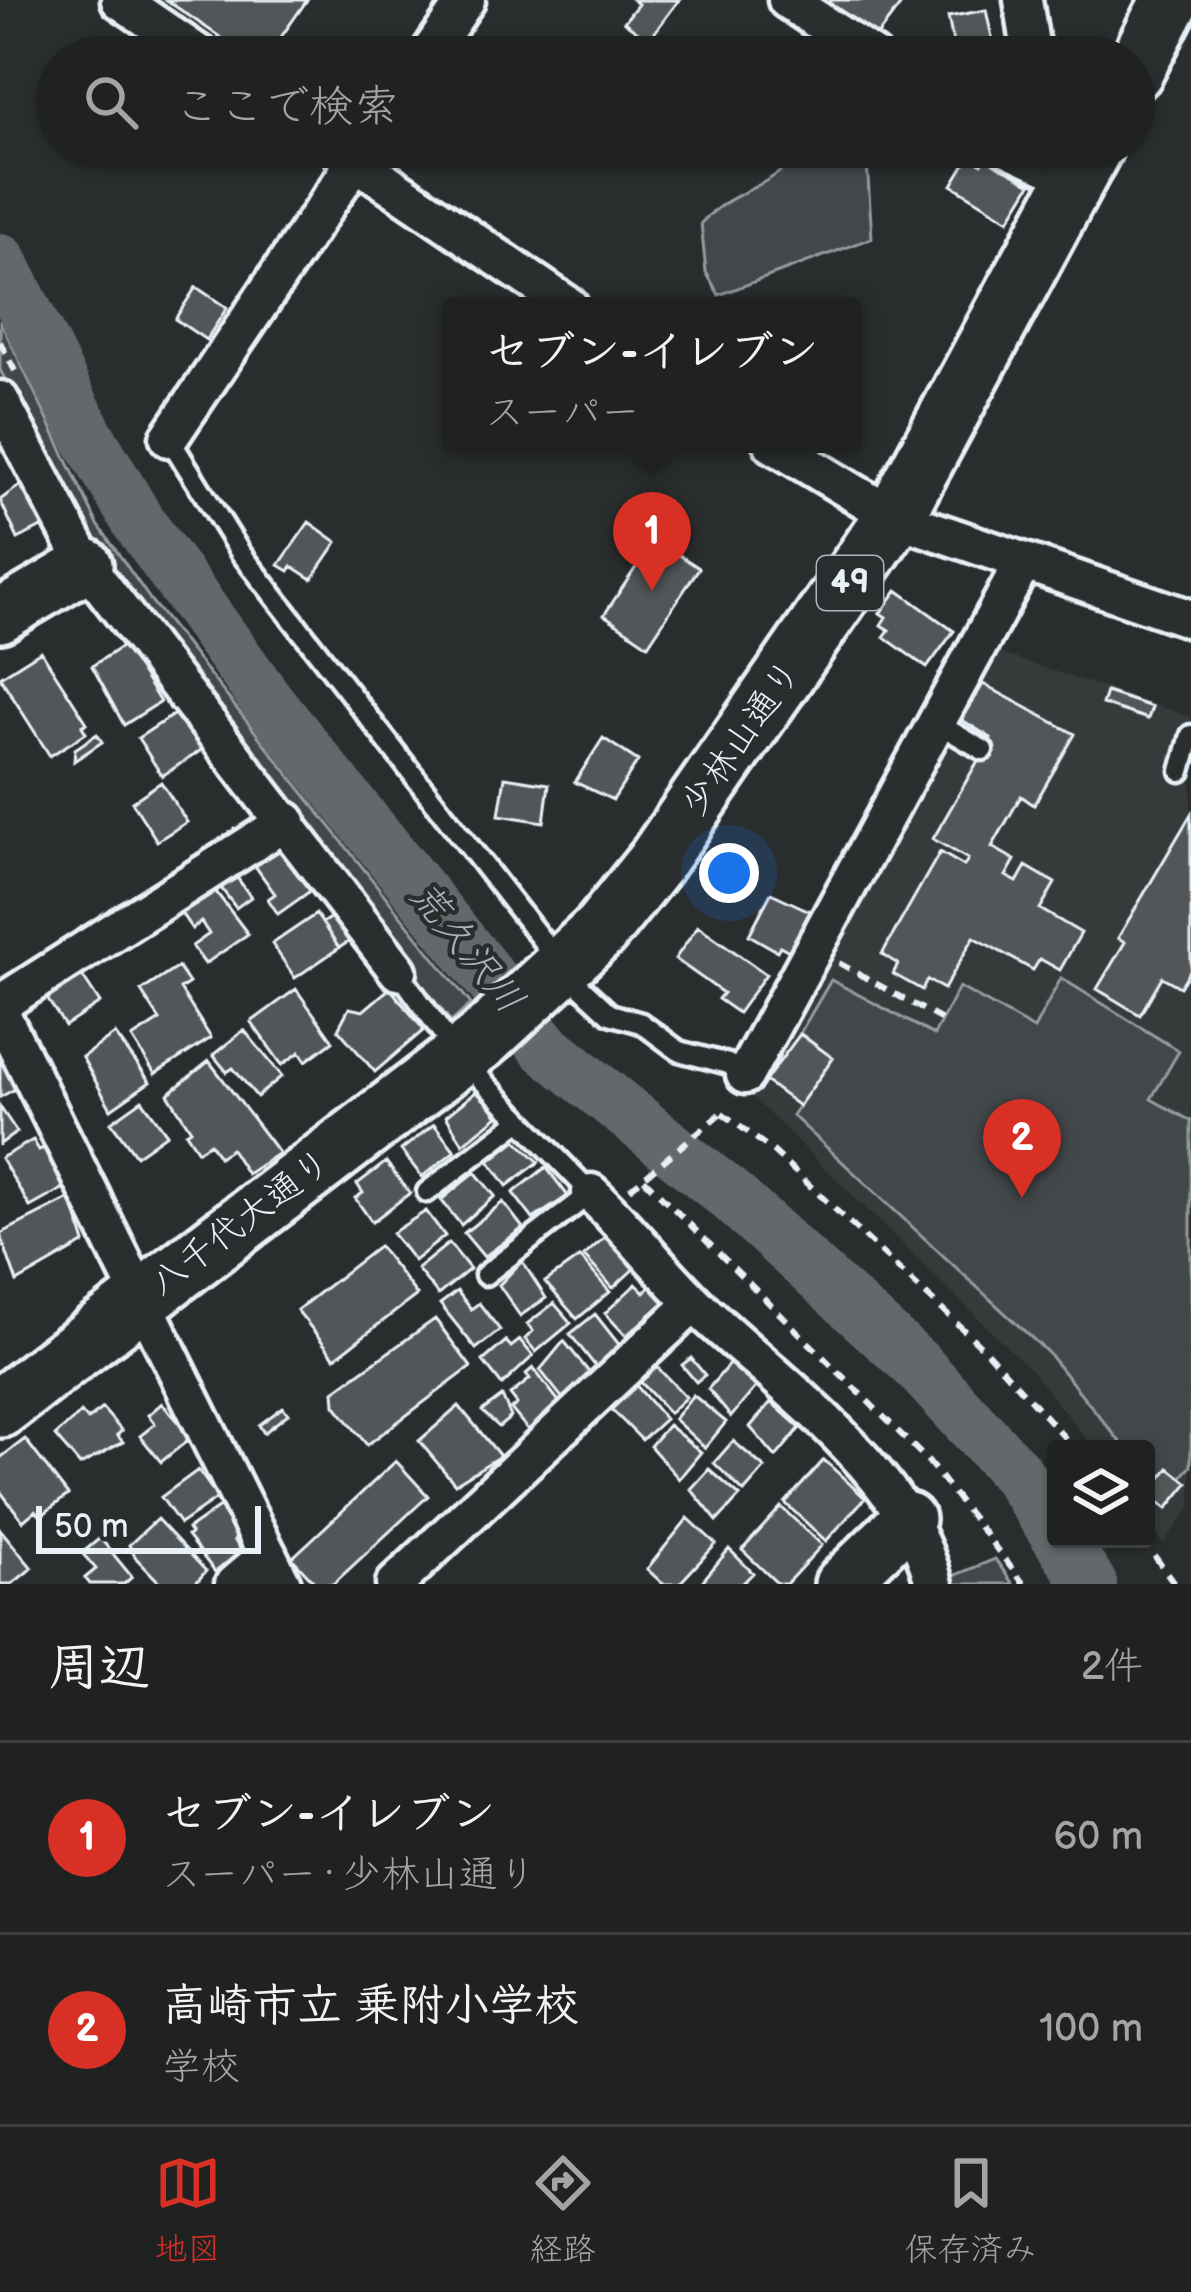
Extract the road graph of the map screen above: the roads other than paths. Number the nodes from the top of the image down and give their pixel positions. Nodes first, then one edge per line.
1 (120, 0) edge
2 (466, 0) edge
3 (787, 0) edge
4 (1023, 0) edge
5 (1171, 0) edge
6 (172, 36) edge
7 (441, 36) edge
8 (841, 36) edge
9 (1029, 36) edge
10 (1152, 36) edge
11 (342, 168) edge
12 (375, 168) edge
13 (1063, 168) edge
14 (556, 297) edge
15 (0, 400) edge
16 (169, 438) joint
17 (788, 453) edge
18 (894, 518) junction
19 (1022, 563) junction
20 (86, 565) junction
21 (0, 616) edge
22 (1191, 620) edge
23 (937, 723) junction
24 (1191, 735) edge
25 (983, 750) dead end
26 (1181, 771) dead end
27 (287, 821) junction
28 (398, 971) joint
29 (560, 972) junction
30 (0, 1008) edge
31 (468, 1050) junction
32 (745, 1075) joint
33 (518, 1122) junction
34 (427, 1192) dead end
35 (609, 1192) junction
36 (485, 1275) dead end
37 (143, 1298) junction
38 (694, 1303) junction
39 (0, 1408) edge
40 (908, 1519) junction
41 (275, 1569) edge
42 (234, 1584) edge
43 (395, 1584) edge
44 (841, 1584) edge
45 (934, 1584) edge

1 - 6 street
2 - 7 street
3 - 8 street
4 - 9 street
5 - 10 main road
11 - 16 street
12 - 14 street
13 - 18 main road, 少林山通り / 49
15 - 20 street
16 - 29 lane
17 - 18 street
18 - 19 street
18 - 29 main road, 少林山通り / 49
19 - 22 street
19 - 23 street
20 - 21 street
20 - 27 street
23 - 25 lane
23 - 32 street
24 - 26 lane
27 - 28 street
27 - 30 street
28 - 31 lane
29 - 31 main road, 少林山通り / 49
29 - 32 lane
30 - 37 street
31 - 33 lane
31 - 37 main road, 八千代大通り / 49
33 - 34 lane
33 - 35 lane
35 - 36 lane
35 - 38 street
37 - 39 main road, 八千代大通り / 49
37 - 41 street
38 - 40 street
38 - 43 street
40 - 44 street
40 - 45 street
41 - 42 street

